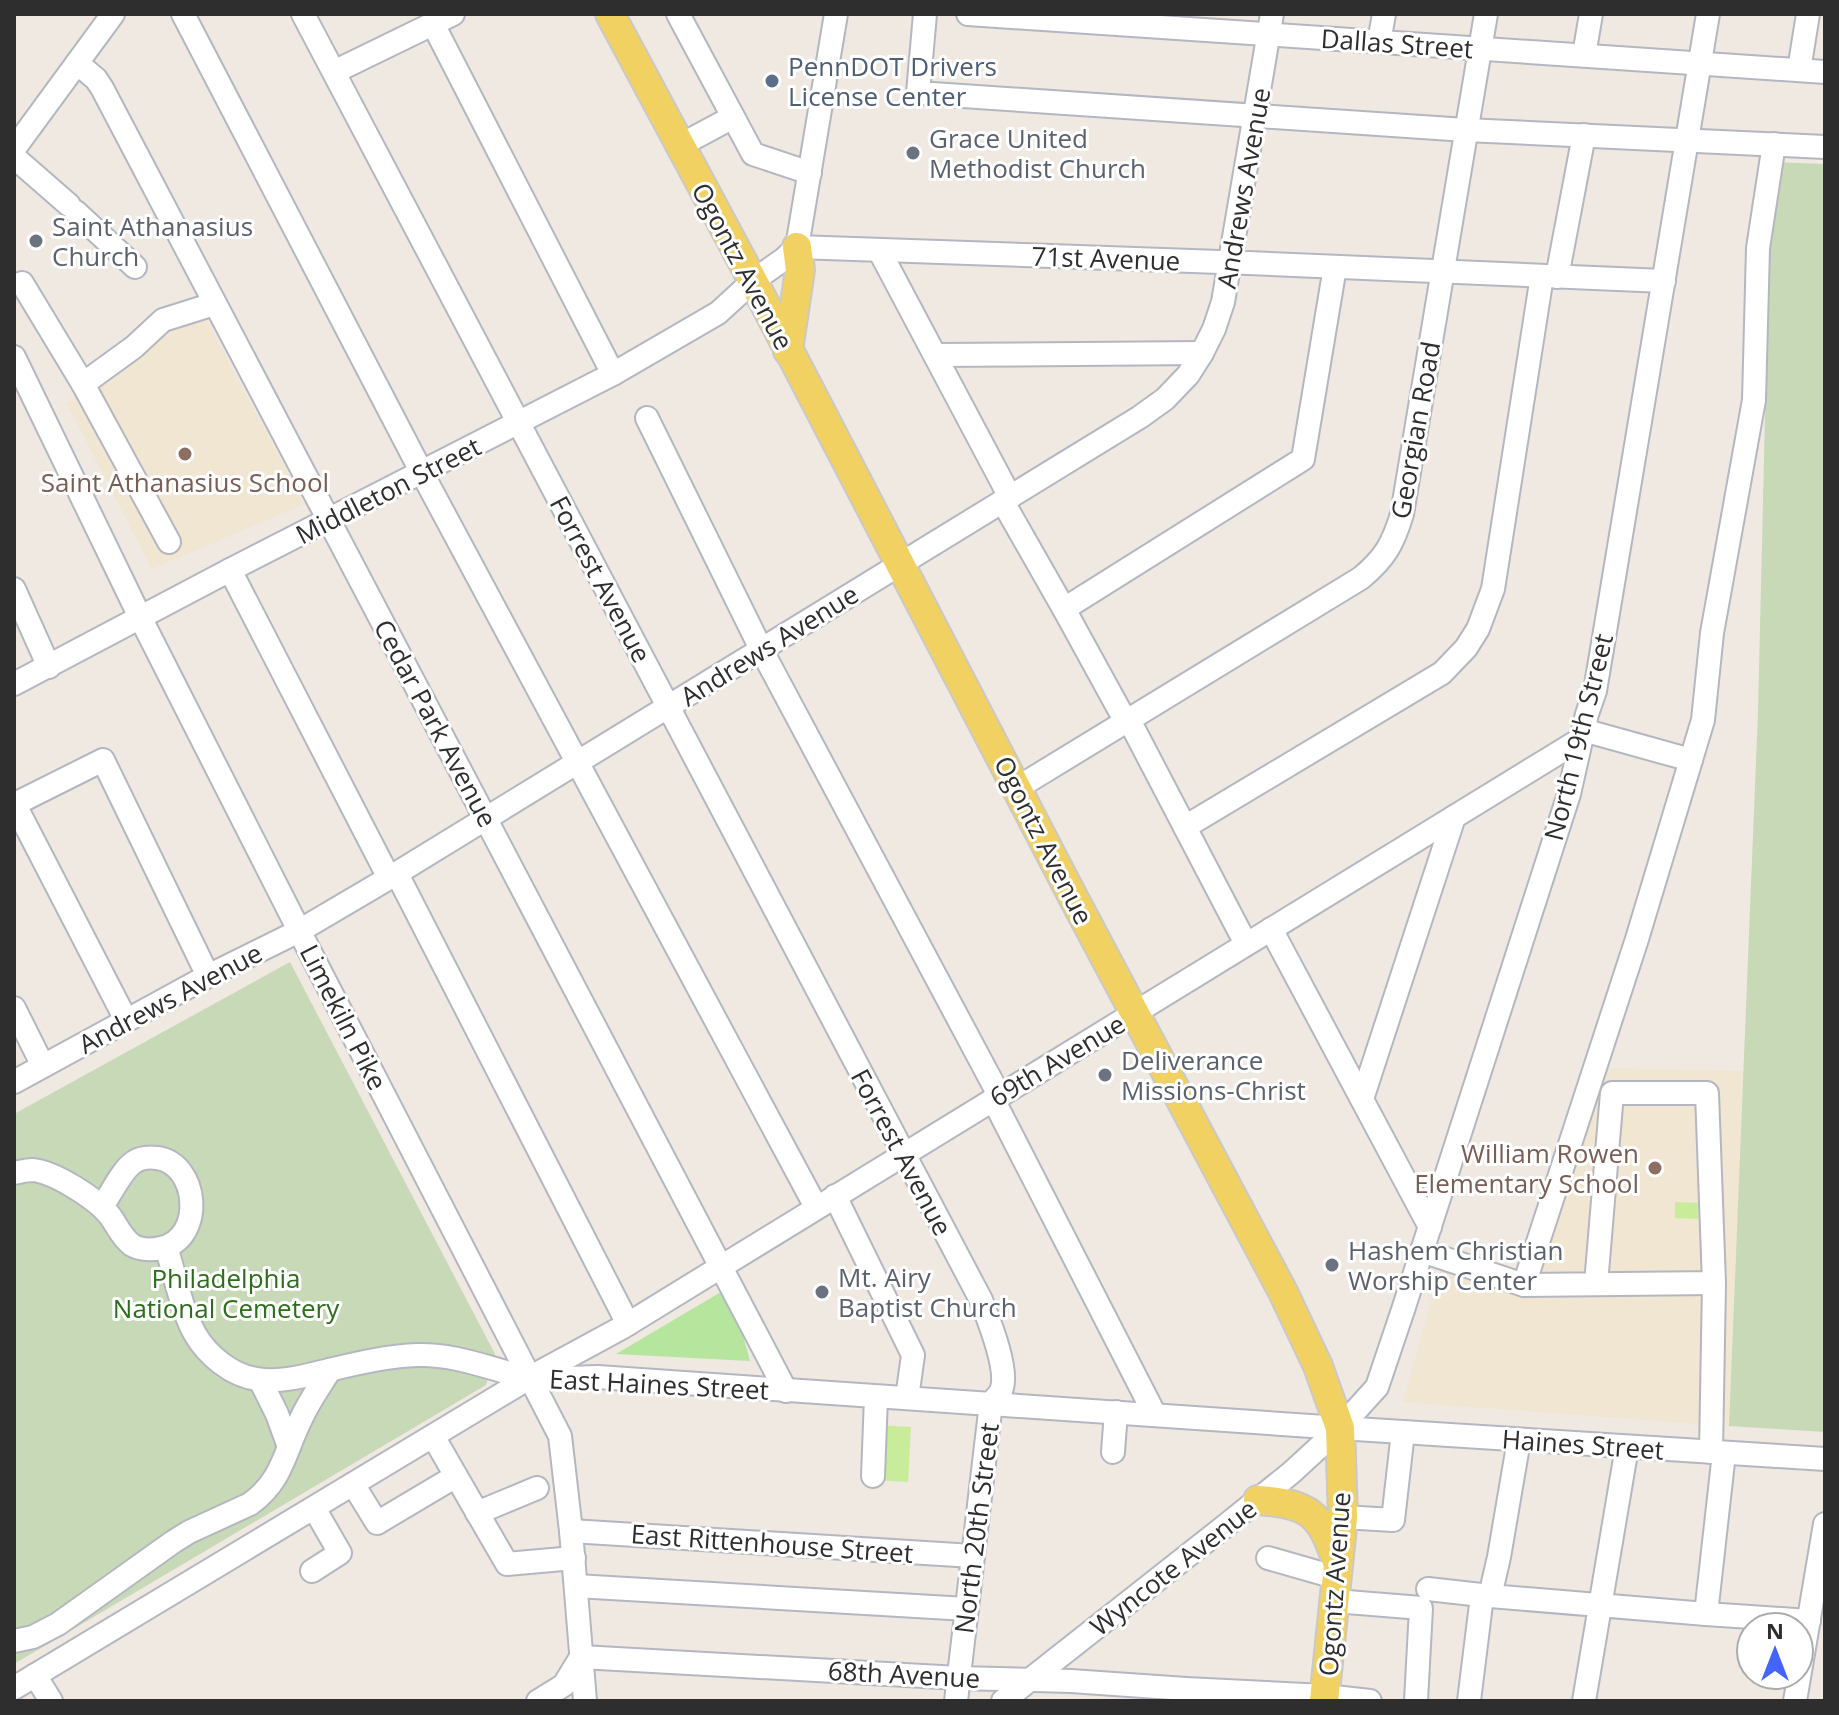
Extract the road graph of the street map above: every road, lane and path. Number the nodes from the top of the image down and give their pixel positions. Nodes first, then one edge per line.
1 (113, 14) edge
2 (183, 14) edge
3 (303, 14) edge
4 (610, 14) edge
5 (678, 14) edge
6 (836, 14) edge
7 (925, 14) edge
8 (968, 14) edge
9 (1384, 14) edge
10 (1486, 14) edge
11 (1591, 14) edge
12 (1708, 14) edge
13 (1808, 14) edge
14 (1041, 16) edge
15 (433, 20) edge
16 (1164, 21) edge
17 (1270, 24) edge
18 (1379, 42) junction
19 (1480, 48) junction
20 (1584, 55) junction
21 (77, 63) junction
22 (1700, 63) junction
23 (1799, 70) junction
24 (334, 72) junction
25 (1825, 72) edge
26 (1255, 115) junction
27 (733, 117) junction
28 (22, 121) edge
29 (1466, 130) junction
30 (1584, 135) junction
31 (1687, 140) junction
32 (1774, 144) junction
33 (679, 146) junction
34 (1825, 147) edge
35 (14, 149) edge
36 (14, 157) edge
37 (810, 173) junction
38 (797, 247) junction
39 (879, 250) junction
40 (1230, 262) junction
41 (135, 267) dead end
42 (1335, 267) junction
43 (1443, 272) junction
44 (1550, 276) junction
45 (753, 281) junction
46 (1664, 281) junction
47 (22, 283) dead end
48 (214, 304) junction
49 (788, 351) junction
50 (1202, 353) junction
51 (935, 355) junction
52 (14, 357) edge
53 (613, 374) junction
54 (83, 384) junction
55 (647, 418) dead end
56 (518, 423) junction
57 (422, 473) junction
58 (1006, 500) junction
59 (329, 520) junction
60 (169, 542) dead end
61 (900, 565) junction
62 (230, 570) junction
63 (14, 589) edge
64 (1064, 609) junction
65 (140, 617) junction
66 (761, 649) junction
67 (49, 667) junction
68 (14, 684) edge
69 (668, 707) junction
70 (1127, 721) junction
71 (1582, 734) junction
72 (1691, 760) junction
73 (577, 763) junction
74 (1017, 788) junction
75 (14, 804) edge
76 (1454, 817) junction
77 (487, 820) junction
78 (1185, 827) junction
79 (393, 876) junction
80 (1271, 929) junction
81 (299, 931) junction
82 (1246, 944) junction
83 (208, 976) junction
84 (14, 1008) edge
85 (1134, 1013) junction
86 (126, 1020) junction
87 (43, 1066) junction
88 (14, 1082) edge
89 (996, 1097) junction
90 (1362, 1099) junction
91 (903, 1154) junction
92 (14, 1173) edge
93 (826, 1202) junction
94 (102, 1207) junction
95 (1430, 1227) junction
96 (166, 1247) junction
97 (1422, 1251) junction
98 (721, 1266) junction
99 (1714, 1283) junction
100 (1596, 1284) junction
101 (1524, 1285) junction
102 (628, 1324) junction
103 (330, 1370) junction
104 (529, 1378) junction
105 (260, 1380) junction
106 (786, 1391) junction
107 (876, 1397) junction
108 (907, 1398) junction
109 (991, 1403) junction
110 (1116, 1412) junction
111 (1155, 1415) junction
112 (1340, 1428) junction
113 (1403, 1432) junction
114 (433, 1436) junction
115 (1519, 1440) junction
116 (289, 1447) junction
117 (1627, 1447) junction
118 (1113, 1452) dead end
119 (1718, 1452) junction
120 (1825, 1459) edge
121 (456, 1476) junction
122 (873, 1476) dead end
123 (353, 1484) junction
124 (537, 1488) dead end
125 (1258, 1500) junction
126 (314, 1508) junction
127 (477, 1513) junction
128 (1343, 1517) junction
129 (1825, 1524) edge
130 (571, 1531) junction
131 (973, 1556) junction
132 (574, 1558) junction
133 (1268, 1558) dead end
134 (312, 1571) dead end
135 (1337, 1583) junction
136 (576, 1586) junction
137 (1428, 1589) dead end
138 (1486, 1596) junction
139 (1600, 1606) junction
140 (967, 1609) junction
141 (1706, 1614) junction
142 (1735, 1617) edge
143 (1815, 1617) edge
144 (14, 1641) edge
145 (581, 1657) junction
146 (35, 1675) junction
147 (959, 1678) junction
148 (1030, 1679) junction
149 (14, 1688) edge
150 (1217, 1696) edge
151 (1325, 1698) edge
152 (51, 1701) edge
153 (538, 1701) edge
154 (585, 1701) edge
155 (956, 1701) edge
156 (1003, 1701) edge
157 (1370, 1701) edge
158 (1416, 1701) edge
159 (1469, 1701) edge
160 (1584, 1701) edge

1 - 21 street
2 - 57 street
3 - 24 street, Forrest Avenue
4 - 33 main road, Ogontz Avenue
5 - 27 street
6 - 37 street
7 - 26 street
8 - 14 street, Dallas Street
9 - 18 street
10 - 19 street, Georgian Road
11 - 20 street
12 - 22 street, North 19th Street
13 - 23 street
14 - 16 street, Dallas Street
15 - 24 street
15 - 53 street
16 - 17 street, Dallas Street
17 - 18 street, Dallas Street
17 - 26 street, Andrews Avenue
18 - 19 street, Dallas Street
19 - 20 street, Dallas Street
19 - 29 street, Georgian Road
20 - 22 street, Dallas Street
21 - 28 street
21 - 48 street, Cedar Park Avenue
22 - 23 street, Dallas Street
22 - 31 street, North 19th Street
23 - 25 street, Dallas Street
24 - 56 street, Forrest Avenue
26 - 29 street
26 - 40 street, Andrews Avenue
27 - 33 street
27 - 37 street
28 - 35 street
29 - 30 street
29 - 43 street, Georgian Road
30 - 31 street
30 - 44 street
31 - 32 street
31 - 46 street, North 19th Street
32 - 34 street
32 - 72 street
33 - 45 main road, Ogontz Avenue
36 - 41 street
37 - 38 street
38 - 39 street, 71st Avenue
38 - 45 street
38 - 49 main road
39 - 40 street, 71st Avenue
39 - 51 street
40 - 42 street, 71st Avenue
40 - 50 street, Andrews Avenue
42 - 43 street, 71st Avenue
42 - 64 street
43 - 44 street, 71st Avenue
43 - 70 street, Georgian Road
44 - 46 street, 71st Avenue
44 - 78 street
45 - 49 main road, Ogontz Avenue
45 - 53 street, Middleton Street
46 - 71 street, North 19th Street
47 - 54 street
48 - 54 street
48 - 59 street, Cedar Park Avenue
49 - 61 main road, Ogontz Avenue
50 - 51 street
50 - 58 street, Andrews Avenue
51 - 58 street
52 - 65 street, Limekiln Pike
53 - 56 street, Middleton Street
54 - 60 street
55 - 66 street
56 - 57 street, Middleton Street
56 - 69 street, Forrest Avenue
57 - 59 street, Middleton Street
57 - 73 street
58 - 61 street, Andrews Avenue
58 - 64 street
59 - 62 street, Middleton Street
59 - 77 street, Cedar Park Avenue
61 - 66 street, Andrews Avenue
61 - 74 main road, Ogontz Avenue
62 - 65 street, Middleton Street
62 - 79 street
63 - 67 street
64 - 70 street
65 - 67 street, Middleton Street
65 - 81 street, Limekiln Pike
66 - 69 street, Andrews Avenue
66 - 89 street
67 - 68 street, Middleton Street
69 - 73 street, Andrews Avenue
69 - 91 street, Forrest Avenue
70 - 74 street, Georgian Road
70 - 78 street
71 - 72 street
71 - 76 street, 69th Avenue
71 - 95 street, North 19th Street
72 - 101 street
73 - 77 street, Andrews Avenue
73 - 93 street
74 - 85 main road, Ogontz Avenue
75 - 83 street
75 - 86 street
76 - 80 street, 69th Avenue
76 - 90 street
77 - 79 street, Andrews Avenue
77 - 98 street, Cedar Park Avenue
78 - 82 street
79 - 81 street, Andrews Avenue
79 - 102 street
80 - 82 street, 69th Avenue
80 - 90 street
81 - 83 street, Andrews Avenue
81 - 104 street, Limekiln Pike
82 - 85 street, 69th Avenue
83 - 86 street, Andrews Avenue
84 - 87 street
85 - 89 street, 69th Avenue
85 - 112 main road, Ogontz Avenue
86 - 87 street, Andrews Avenue
87 - 88 street, Andrews Avenue
89 - 91 street, 69th Avenue
89 - 111 street
90 - 95 street
91 - 93 street, 69th Avenue
91 - 109 street, Forrest Avenue
92 - 94 street
93 - 98 street, 69th Avenue
93 - 108 street
94 - 96 street
94 - 96 street
95 - 97 street, North 19th Street
96 - 105 street
97 - 101 street
97 - 112 street, North 19th Street
98 - 102 street, 69th Avenue
98 - 106 street, Cedar Park Avenue
99 - 100 street
99 - 100 street
99 - 119 street
100 - 101 street
102 - 104 street, 69th Avenue
103 - 104 street
103 - 105 street
103 - 116 street
104 - 106 street, East Haines Street
104 - 114 street, East Haines Street
104 - 130 street, Limekiln Pike
105 - 116 street
106 - 107 street, East Haines Street
107 - 108 street, East Haines Street
107 - 122 street
108 - 109 street, East Haines Street
109 - 110 street, East Haines Street
109 - 131 street, North 20th Street
110 - 111 street, East Haines Street
110 - 118 street
111 - 112 street, East Haines Street
112 - 113 street, Haines Street
112 - 125 street, Wyncote Avenue
112 - 128 main road, Ogontz Avenue
113 - 115 street, Haines Street
113 - 128 street
114 - 121 street
114 - 123 street, East Haines Street
115 - 117 street, Haines Street
115 - 138 street
116 - 144 street
117 - 119 street, Haines Street
117 - 139 street
119 - 120 street, Haines Street
119 - 141 street
121 - 123 street
121 - 127 street
123 - 126 street, East Haines Street
124 - 127 street
125 - 135 main road
125 - 148 street, Wyncote Avenue
126 - 134 street
126 - 146 street, East Haines Street
127 - 132 street
128 - 135 main road, Ogontz Avenue
129 - 143 street
130 - 131 street, East Rittenhouse Street
130 - 132 street, Limekiln Pike
131 - 140 street, North 20th Street
132 - 136 street, Limekiln Pike
133 - 135 street
135 - 151 main road, Ogontz Avenue
135 - 158 street
136 - 140 street
136 - 145 street, Limekiln Pike
137 - 138 street
138 - 139 street
138 - 159 street
139 - 141 street
139 - 160 street
140 - 147 street, North 20th Street
141 - 142 street
145 - 147 street, 68th Avenue
145 - 153 street
145 - 154 street, Limekiln Pike
146 - 149 street, East Haines Street
146 - 152 street
147 - 148 street, 68th Avenue
147 - 155 street, North 20th Street
148 - 150 street, 68th Avenue
148 - 156 street, Wyncote Avenue
150 - 151 street, 68th Avenue
151 - 157 street, 68th Avenue

